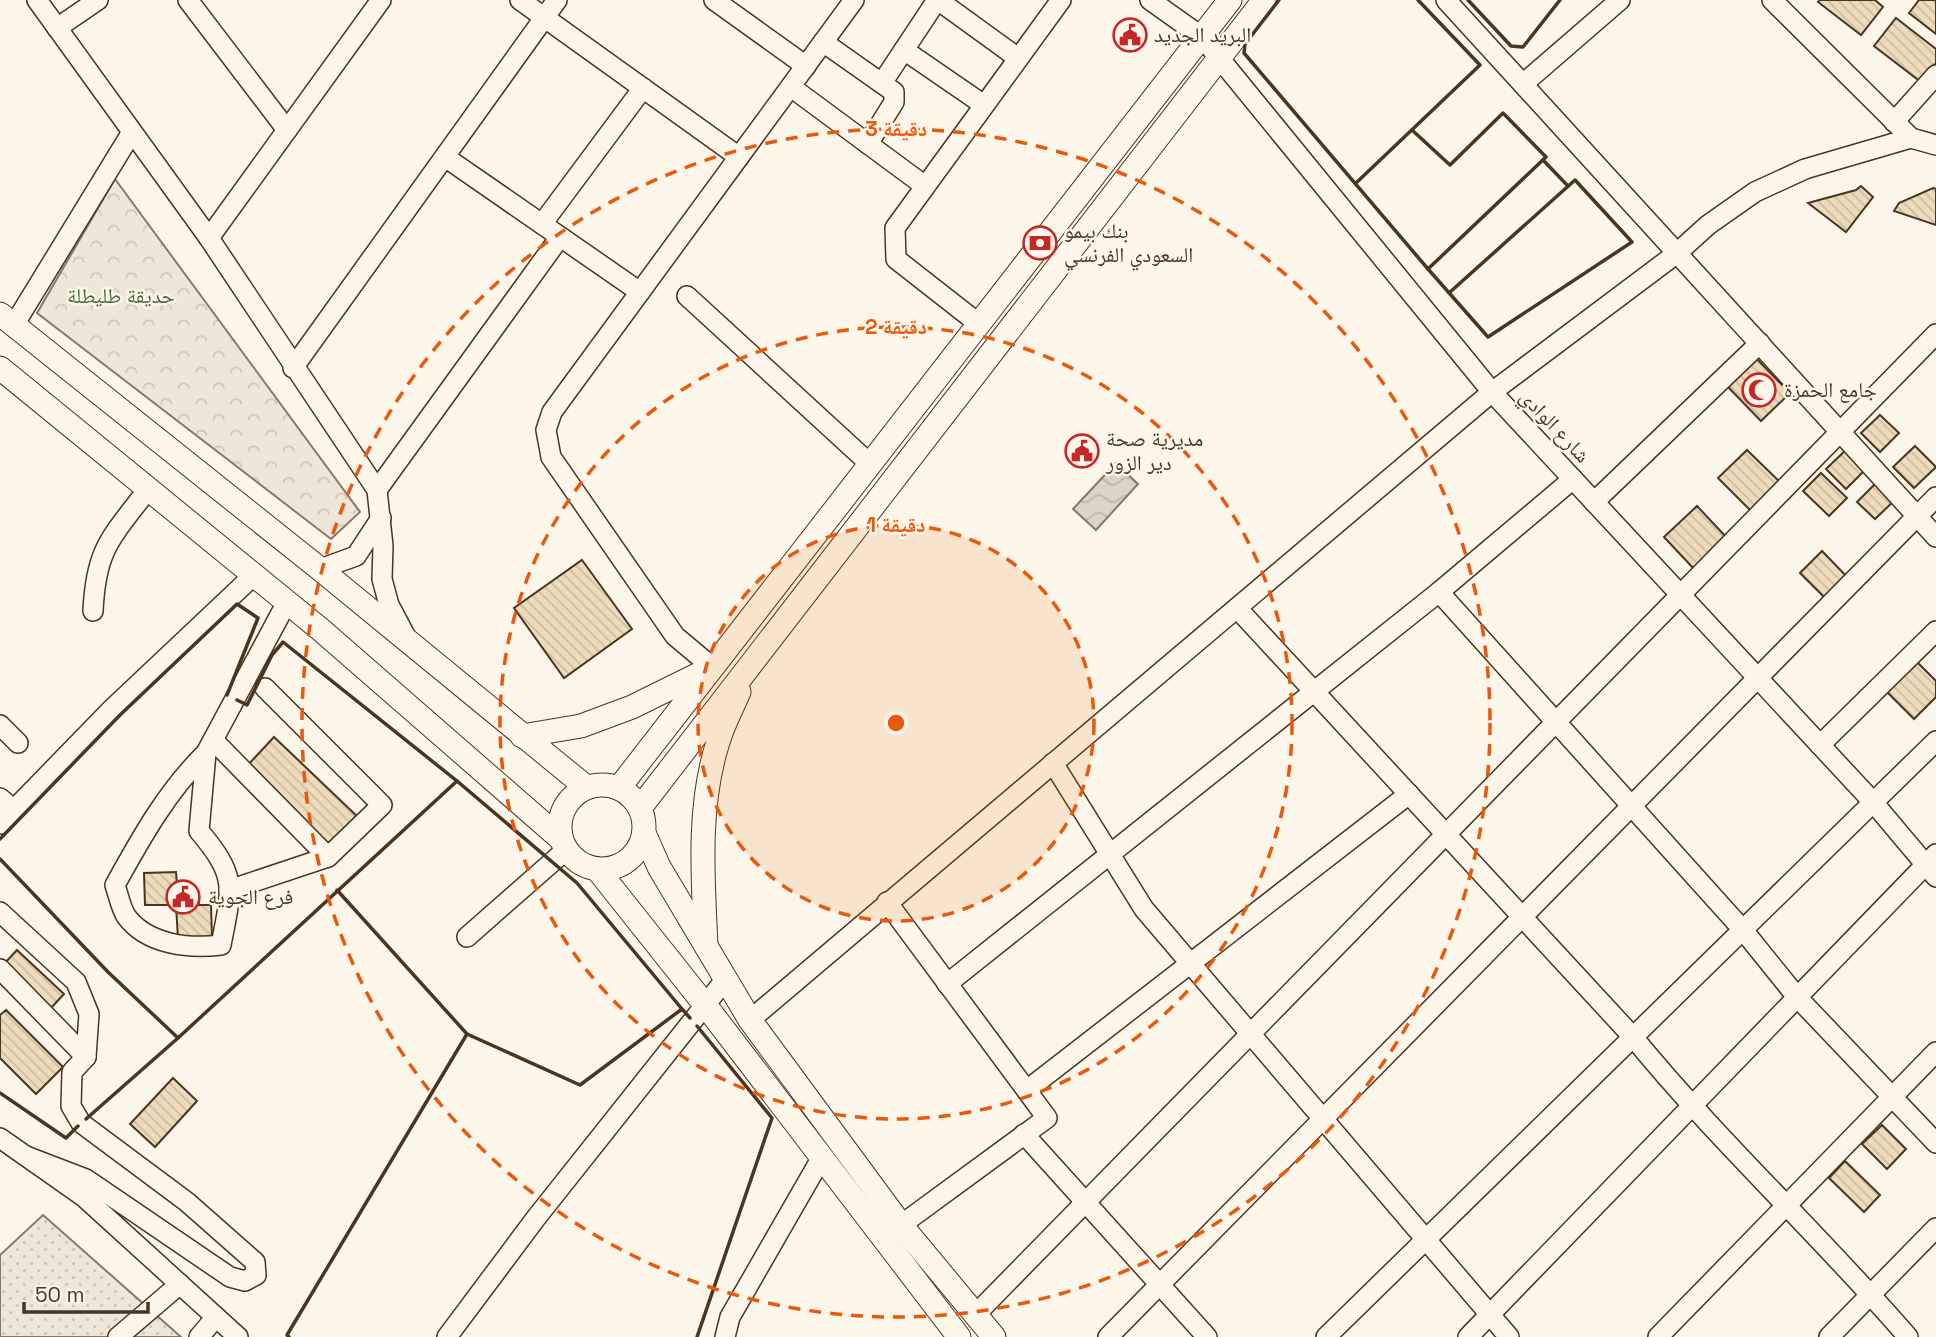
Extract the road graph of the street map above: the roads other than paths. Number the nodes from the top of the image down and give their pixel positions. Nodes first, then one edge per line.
1 (37, 0) edge
2 (98, 0) edge
3 (188, 0) edge
4 (381, 0) edge
5 (520, 0) edge
6 (557, 0) edge
7 (714, 0) edge
8 (854, 0) edge
9 (938, 0) edge
10 (1061, 0) edge
11 (1150, 0) edge
12 (1230, 0) edge
13 (1264, 0) edge
14 (1446, 0) edge
15 (1620, 0) edge
16 (1772, 0) edge
17 (545, 18) junction
18 (57, 28) junction
19 (1202, 37) junction
20 (823, 42) junction
21 (904, 50) junction
22 (1018, 58) junction
23 (1219, 58) junction
24 (806, 66) junction
25 (1936, 75) edge
26 (882, 83) junction
27 (1522, 84) junction
28 (790, 87) junction
29 (643, 88) junction
30 (984, 105) junction
31 (1894, 122) junction
32 (286, 130) junction
33 (132, 132) junction
34 (1911, 138) junction
35 (868, 144) junction
36 (1936, 145) edge
37 (738, 157) junction
38 (444, 158) junction
39 (925, 186) junction
40 (542, 224) junction
41 (560, 237) junction
42 (209, 238) junction
43 (1676, 254) junction
44 (640, 292) junction
45 (687, 296) dead end
46 (7, 320) edge
47 (979, 324) junction
48 (1936, 334) edge
49 (1760, 343) junction
50 (0, 368) edge
51 (293, 368) junction
52 (1492, 392) junction
53 (1842, 431) junction
54 (870, 464) junction
55 (1573, 479) junction
56 (148, 489) junction
57 (377, 490) junction
58 (1936, 497) edge
59 (1594, 502) junction
60 (1917, 516) junction
61 (381, 518) junction
62 (1936, 537) edge
63 (320, 569) junction
64 (254, 575) junction
65 (1439, 592) junction
66 (1681, 595) junction
67 (287, 602) junction
68 (1237, 608) junction
69 (93, 611) dead end
70 (1936, 631) edge
71 (408, 641) junction
72 (753, 660) junction
73 (712, 667) junction
74 (1757, 678) junction
75 (265, 688) dead end
76 (1314, 692) junction
77 (1556, 722) junction
78 (0, 724) edge
79 (522, 737) junction
80 (1936, 741) edge
81 (18, 743) dead end
82 (1820, 745) junction
83 (210, 747) junction
84 (1053, 763) junction
85 (586, 788) junction
86 (619, 788) junction
87 (1409, 794) junction
88 (1873, 802) junction
89 (1631, 806) junction
90 (640, 808) junction
91 (4, 811) edge
92 (644, 832) junction
93 (1446, 834) junction
94 (563, 845) junction
95 (1108, 855) junction
96 (328, 857) junction
97 (1932, 865) edge
98 (597, 869) junction
99 (229, 890) junction
100 (887, 902) junction
101 (0, 912) edge
102 (1522, 917) junction
103 (1743, 930) junction
104 (467, 937) dead end
105 (706, 949) junction
106 (1190, 964) junction
107 (0, 969) edge
108 (725, 980) junction
109 (947, 984) junction
110 (1797, 997) junction
111 (706, 1006) junction
112 (750, 1020) junction
113 (1250, 1034) junction
114 (1633, 1037) junction
115 (1936, 1052) edge
116 (86, 1057) junction
117 (1027, 1090) junction
118 (1893, 1096) junction
119 (1691, 1107) junction
120 (1323, 1119) junction
121 (1024, 1135) junction
122 (0, 1138) edge
123 (1936, 1143) edge
124 (26, 1157) junction
125 (822, 1157) junction
126 (1086, 1202) junction
127 (1787, 1204) junction
128 (901, 1225) junction
129 (1936, 1228) edge
130 (1427, 1238) junction
131 (180, 1284) junction
132 (1159, 1284) junction
133 (1871, 1294) junction
134 (976, 1314) junction
135 (1488, 1315) junction
136 (216, 1317) junction
137 (118, 1337) edge
138 (199, 1337) edge
139 (238, 1337) edge
140 (447, 1337) edge
141 (725, 1337) edge
142 (959, 1337) edge
143 (994, 1337) edge
144 (1108, 1337) edge
145 (1207, 1337) edge
146 (1326, 1337) edge
147 (1468, 1337) edge
148 (1509, 1337) edge
149 (1658, 1337) edge
150 (1829, 1337) edge
151 (1908, 1337) edge

1 - 18 street
2 - 18 street
3 - 32 street
4 - 32 street
5 - 17 street
6 - 17 street
7 - 24 street
8 - 20 street
9 - 21 street
9 - 22 street
10 - 22 street
11 - 19 street, شارع الوادي
12 - 19 main road
13 - 23 main road
14 - 27 street
15 - 27 street
16 - 31 street
17 - 29 street
17 - 38 street
18 - 33 street
19 - 23 street, شارع الوادي
19 - 47 main road
20 - 24 street
20 - 26 street
21 - 26 street
21 - 30 street
22 - 30 street
23 - 52 street, شارع الوادي
23 - 72 main road
24 - 28 street
25 - 31 street
26 - 35 street
27 - 43 street
28 - 35 street
28 - 37 street
29 - 37 street
29 - 40 street
30 - 39 street
31 - 34 street
32 - 42 street
33 - 42 street
33 - 46 street
34 - 36 street
34 - 43 street
35 - 39 street
37 - 44 street
38 - 40 street
38 - 51 street
39 - 47 street
40 - 41 street
41 - 44 street
41 - 57 street
42 - 51 street
43 - 49 street
43 - 52 street
44 - 73 street
45 - 54 street
46 - 63 main road
47 - 54 main road
48 - 53 street
49 - 53 street
49 - 59 street
50 - 56 main road
51 - 57 street
52 - 55 street, شارع الوادي
52 - 68 street
53 - 60 street
53 - 66 street
54 - 73 main road
55 - 59 street, شارع الوادي
55 - 65 street
56 - 64 main road
56 - 69 street
57 - 61 street
58 - 60 street
59 - 66 street, شارع الوادي
60 - 62 street
60 - 74 street
61 - 63 street
61 - 71 street
63 - 71 main road
64 - 67 main road
64 - 91 street
65 - 76 street
65 - 77 street
66 - 74 street, شارع الوادي
66 - 77 street
67 - 83 street
67 - 94 main road
68 - 76 street
68 - 84 street
70 - 82 street
71 - 79 main road
72 - 90 main road
72 - 105 main road
73 - 79 main road
73 - 86 main road
74 - 82 street, شارع الوادي
74 - 89 street
75 - 96 street
76 - 87 street
76 - 95 street
77 - 89 street
77 - 93 street
78 - 81 street
79 - 85 main road
80 - 88 street
82 - 88 street, شارع الوادي
83 - 96 street
83 - 99 street
83 - 99 street
84 - 95 street
84 - 100 street
85 - 86 main road
85 - 94 main road
86 - 90 main road
87 - 93 street
87 - 106 street
88 - 97 street, شارع الوادي
88 - 103 street
89 - 102 street
89 - 103 street
90 - 92 main road
92 - 98 main road
92 - 105 main road
93 - 102 street
93 - 113 street
94 - 98 main road
94 - 104 street
95 - 106 street
95 - 109 street
96 - 99 street
97 - 110 street
98 - 111 main road
100 - 109 street
100 - 112 street
101 - 116 street
102 - 114 street
102 - 120 street
103 - 110 street
103 - 114 street
105 - 108 main road
106 - 113 street
106 - 117 street
107 - 116 street
108 - 111 street
108 - 112 main road
109 - 117 street
110 - 118 street
110 - 119 street
111 - 125 main road
111 - 140 street
112 - 128 main road
113 - 120 street
113 - 126 street
114 - 119 street
114 - 130 street
115 - 118 street
116 - 124 street
117 - 121 street
118 - 123 street
118 - 127 street
119 - 127 street
119 - 135 street
120 - 130 street
120 - 132 street
121 - 126 street
121 - 128 street
122 - 124 street
124 - 131 street
125 - 141 street
125 - 142 main road
126 - 132 street
126 - 134 street
127 - 133 street
127 - 149 street
128 - 134 main road
129 - 133 street
130 - 135 street
130 - 146 street
131 - 136 street
131 - 137 street
132 - 144 street
132 - 145 street
133 - 150 street
133 - 151 street
134 - 143 main road
135 - 147 street
135 - 148 street
136 - 138 street
136 - 139 street

